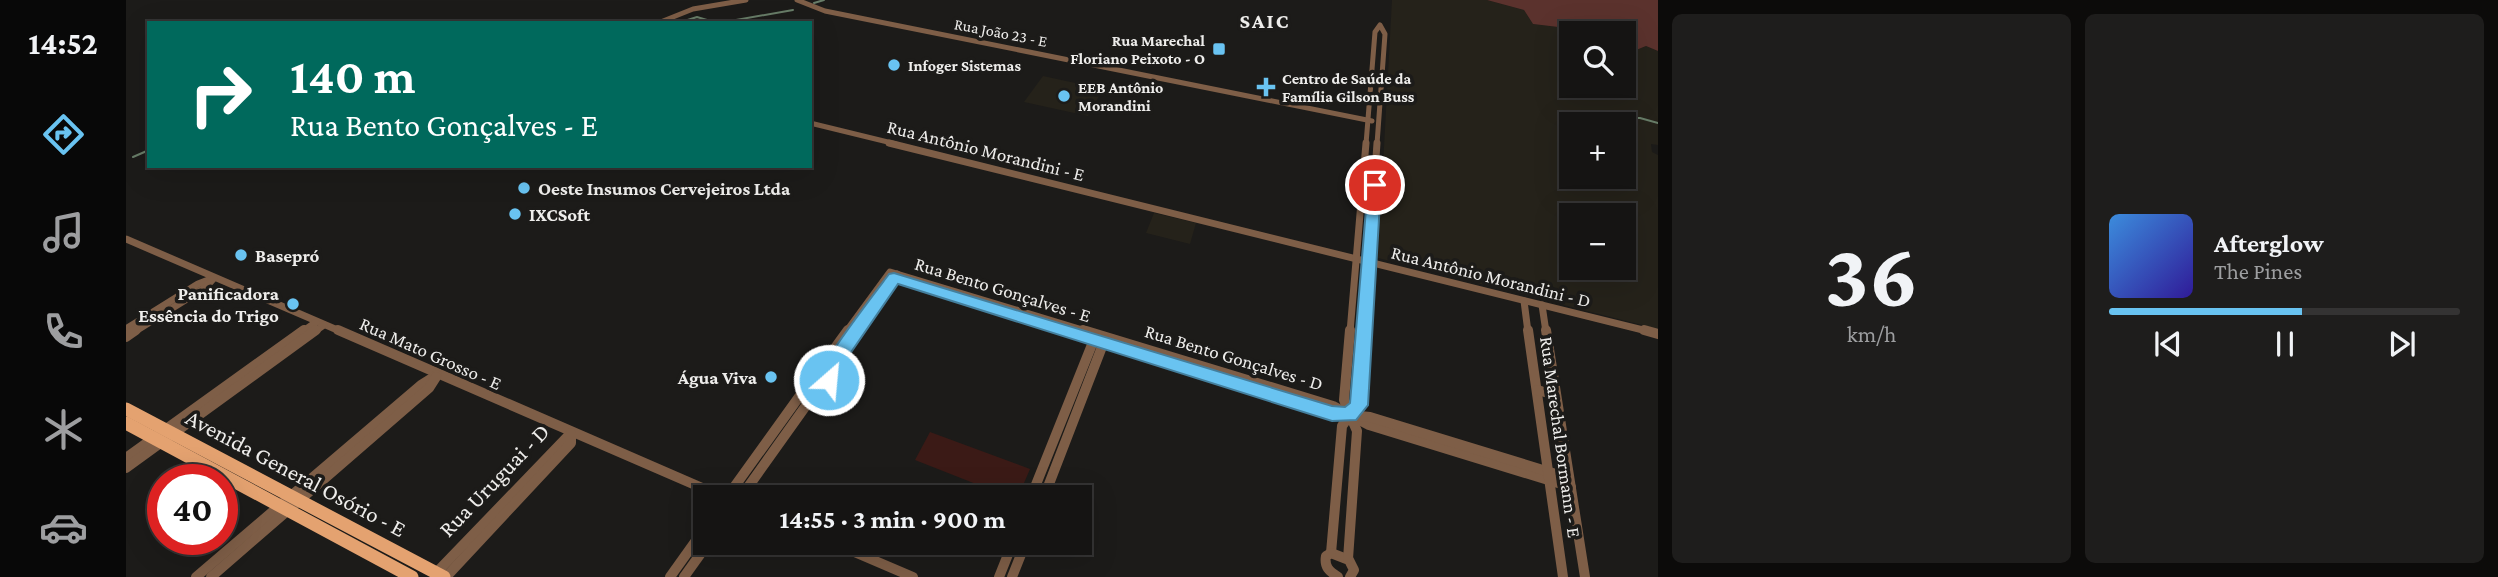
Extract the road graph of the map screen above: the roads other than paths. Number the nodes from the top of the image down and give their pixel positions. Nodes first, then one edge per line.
1 (746, 0) edge
2 (797, 0) edge
3 (663, 21) edge
4 (1367, 119) junction
5 (1379, 122) junction
6 (812, 123) edge
7 (1364, 155) junction
8 (1377, 158) junction
9 (1153, 208) joint
10 (1359, 220) junction
11 (1372, 223) junction
12 (126, 239) edge
13 (1356, 259) junction
14 (1369, 262) junction
15 (214, 278) junction
16 (1524, 301) junction
17 (1542, 305) junction
18 (143, 322) junction
19 (320, 324) junction
20 (1350, 324) junction
21 (126, 328) edge
22 (1364, 328) junction
23 (1658, 334) edge
24 (126, 337) edge
25 (1100, 338) junction
26 (824, 372) junction
27 (437, 375) junction
28 (809, 383) junction
29 (820, 386) junction
30 (1537, 390) junction
31 (1078, 395) junction
32 (1556, 395) junction
33 (126, 409) edge
34 (1350, 415) junction
35 (126, 423) edge
36 (785, 425) junction
37 (571, 433) junction
38 (164, 436) junction
39 (126, 458) edge
40 (207, 464) edge
41 (126, 468) edge
42 (239, 468) joint
43 (1549, 476) junction
44 (238, 482) edge
45 (1570, 483) junction
46 (696, 485) edge
47 (735, 485) edge
48 (748, 485) edge
49 (1037, 485) edge
50 (1048, 485) edge
51 (1336, 488) junction
52 (1352, 493) junction
53 (289, 503) junction
54 (693, 546) edge
55 (1331, 553) junction
56 (700, 555) edge
57 (861, 555) edge
58 (1008, 555) edge
59 (1021, 555) edge
60 (1348, 559) junction
61 (440, 576) edge
62 (673, 576) edge
63 (1335, 576) edge
64 (196, 577) edge
65 (211, 577) edge
66 (412, 577) edge
67 (684, 577) edge
68 (912, 577) edge
69 (999, 577) edge
70 (1012, 577) edge
71 (1350, 577) edge
72 (1563, 577) edge
73 (1585, 577) edge

1 - 3 street
2 - 4 street, Rua João 23 - E
4 - 5 street, Rua João 23 - E
4 - 5 street
4 - 7 street
5 - 8 street
6 - 9 street, Rua Antônio Morandini - E
7 - 8 street
7 - 10 street
8 - 11 street
9 - 13 street, Rua Antônio Morandini - D
10 - 11 street
10 - 13 street
11 - 14 street
12 - 15 street, Rua Mato Grosso - E
13 - 14 street, Rua Antônio Morandini - D
13 - 20 street
14 - 16 street, Rua Antônio Morandini - D
14 - 22 street
15 - 18 street
15 - 19 street, Rua Mato Grosso - E
16 - 17 street, Rua Antônio Morandini - D
16 - 30 street, Rua Marechal Bormann - E
17 - 23 street, Rua Antônio Morandini - D
17 - 32 street, Rua Marechal Bormann - E
18 - 21 street
18 - 24 street
19 - 27 street, Rua Mato Grosso - E
19 - 38 street
20 - 22 street
20 - 34 street
22 - 34 street
25 - 26 street, Rua Bento Gonçalves - E
25 - 31 street
25 - 34 street, Rua Bento Gonçalves - D
26 - 28 street
26 - 29 street
27 - 37 street, Rua Mato Grosso - E
27 - 53 street
28 - 29 street
28 - 36 street
29 - 36 street
30 - 32 street
30 - 43 street, Rua Marechal Bormann - E
31 - 49 street
31 - 50 street
32 - 45 street, Rua Marechal Bormann - E
33 - 38 main road, Avenida General Osório - E
34 - 43 street, Rua Bento Gonçalves - D
34 - 51 street
34 - 52 street
35 - 38 main road, Avenida General Osório - E
36 - 47 street
36 - 48 street
37 - 46 street, Rua Mato Grosso - E
37 - 61 street, Rua Uruguai - D
38 - 39 street
38 - 40 main road, Avenida General Osório - E
38 - 41 street
38 - 42 main road, Avenida General Osório - E
42 - 53 main road, Avenida General Osório - E
43 - 45 street, Rua Bento Gonçalves - D
43 - 72 street, Rua Marechal Bormann - E
44 - 53 main road, Avenida General Osório - E
45 - 73 street, Rua Marechal Bormann - E
51 - 52 street
51 - 55 street
52 - 60 street
53 - 61 main road, Avenida General Osório - E
53 - 64 street
53 - 65 street
53 - 66 main road, Avenida General Osório - E
54 - 62 street
55 - 60 street
55 - 63 street
56 - 67 street
57 - 68 street
58 - 69 street
59 - 70 street
60 - 71 street

